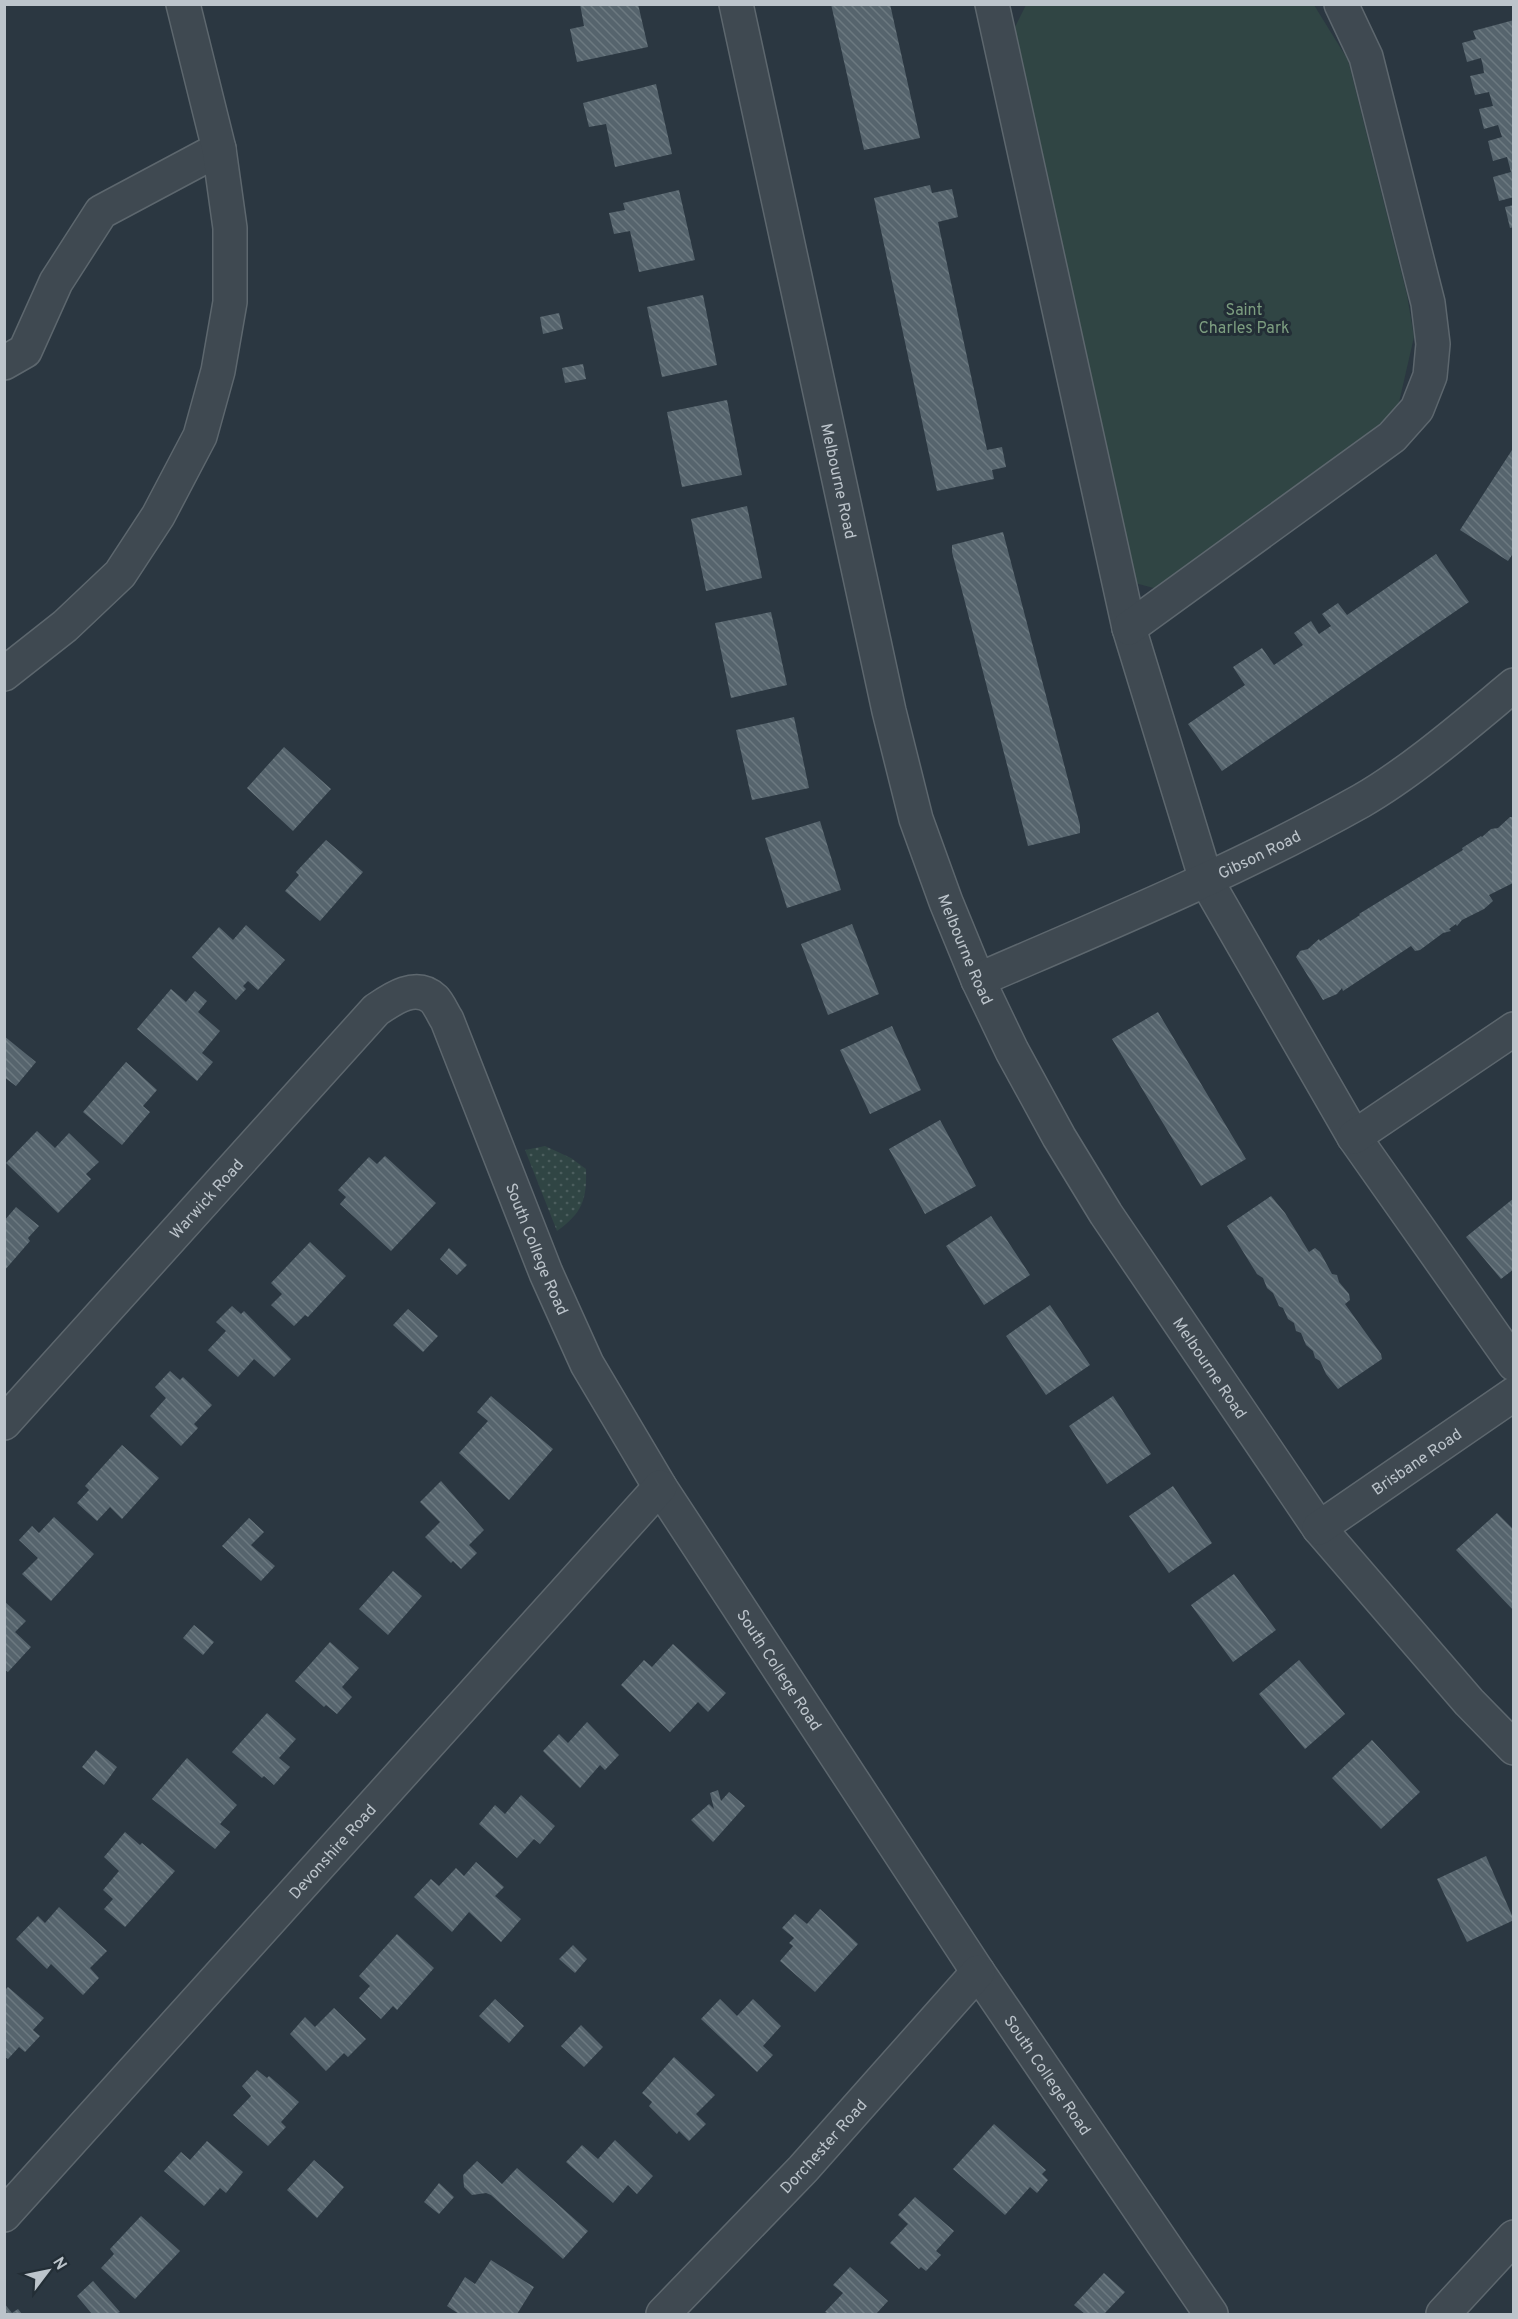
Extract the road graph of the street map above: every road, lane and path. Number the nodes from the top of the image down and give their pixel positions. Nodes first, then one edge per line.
1 (183, 4) edge
2 (736, 4) edge
3 (993, 4) edge
4 (1341, 4) edge
5 (219, 149) junction
6 (4, 363) edge
7 (1130, 628) junction
8 (4, 674) edge
9 (1514, 685) edge
10 (1206, 880) junction
11 (978, 980) junction
12 (418, 991) joint
13 (1514, 1029) edge
14 (1354, 1137) junction
15 (1514, 1364) edge
16 (1514, 1394) edge
17 (4, 1423) edge
18 (660, 1487) junction
19 (1319, 1528) junction
20 (1514, 1748) edge
21 (978, 1972) junction
22 (4, 2215) edge
23 (1514, 2237) edge
24 (663, 2314) edge
25 (1211, 2314) edge
26 (1443, 2314) edge

1 - 5 street
2 - 11 street, Melbourne Road
3 - 7 street
4 - 7 street
5 - 6 street
5 - 8 street
7 - 10 street
9 - 10 street, Gibson Road
10 - 11 street, Gibson Road
10 - 14 street
11 - 19 street, Melbourne Road
12 - 17 street, Warwick Road
12 - 18 street, South College Road
13 - 14 street
14 - 15 street
16 - 19 street, Brisbane Road
18 - 21 street, South College Road
18 - 22 street, Devonshire Road
19 - 20 street, Melbourne Road
21 - 24 street, Dorchester Road
21 - 25 street, South College Road
23 - 26 street

